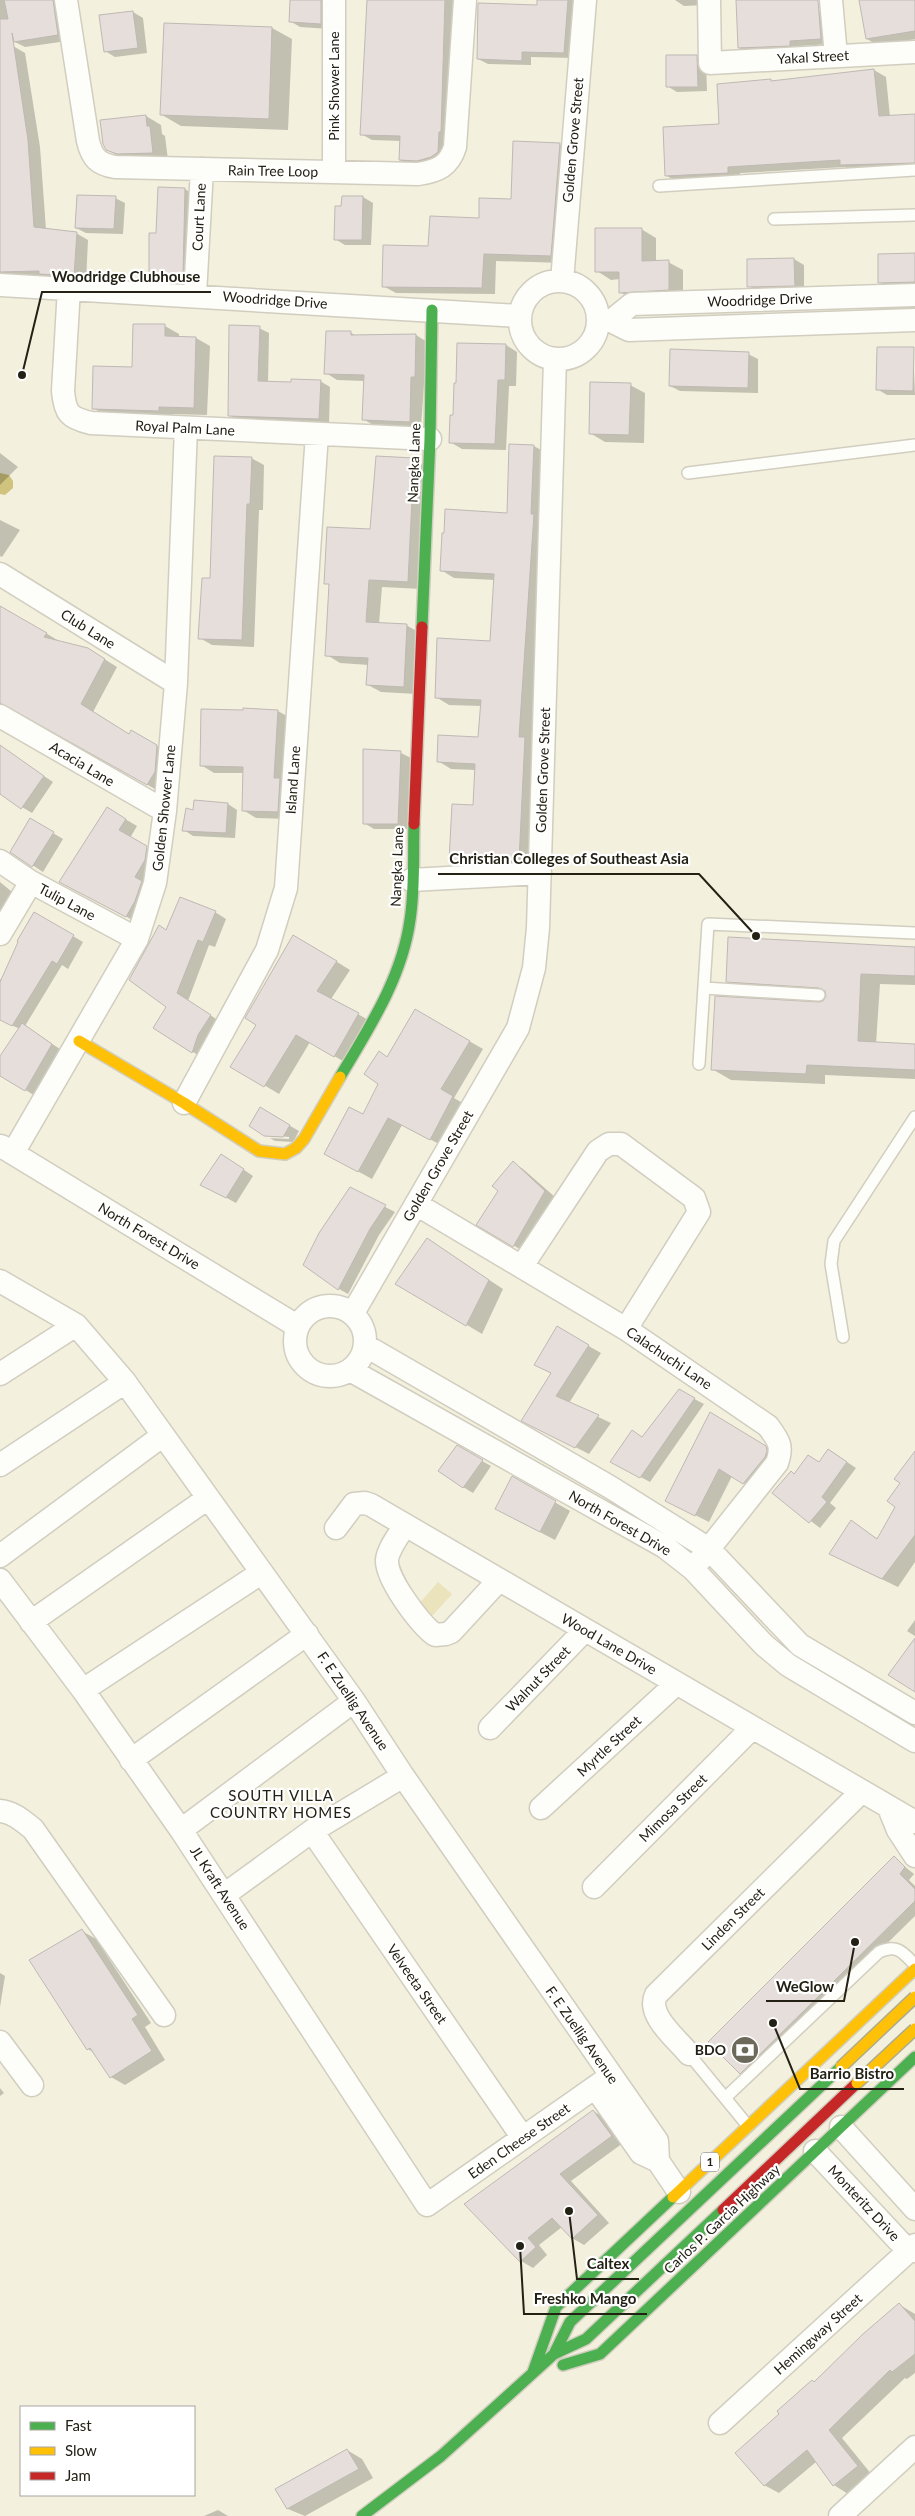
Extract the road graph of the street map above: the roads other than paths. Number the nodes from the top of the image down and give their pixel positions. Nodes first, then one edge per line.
1 (66, 0) edge
2 (334, 0) edge
3 (465, 0) edge
4 (585, 0) edge
5 (709, 0) edge
6 (831, 0) edge
7 (915, 52) edge
8 (836, 56) junction
9 (202, 169) junction
10 (915, 170) edge
11 (334, 172) junction
12 (659, 186) dead end
13 (915, 215) edge
14 (774, 219) dead end
15 (562, 281) junction
16 (0, 285) edge
17 (69, 288) junction
18 (194, 295) junction
19 (915, 295) edge
20 (432, 310) junction
21 (519, 316) junction
22 (915, 320) edge
23 (605, 321) junction
24 (555, 359) junction
25 (186, 428) junction
26 (317, 434) junction
27 (430, 439) junction
28 (915, 444) edge
29 (688, 473) dead end
30 (0, 574) edge
31 (176, 683) junction
32 (0, 716) edge
33 (165, 812) junction
34 (0, 861) edge
35 (540, 873) junction
36 (411, 880) junction
37 (31, 882) junction
38 (915, 933) edge
39 (0, 934) edge
40 (137, 939) junction
41 (704, 988) junction
42 (819, 995) dead end
43 (79, 1041) junction
44 (699, 1064) dead end
45 (184, 1103) junction
46 (915, 1117) edge
47 (7, 1149) edge
48 (416, 1204) junction
49 (522, 1266) junction
50 (2, 1284) edge
51 (353, 1313) junction
52 (76, 1325) junction
53 (298, 1326) junction
54 (626, 1329) junction
55 (843, 1337) dead end
56 (366, 1346) junction
57 (350, 1370) junction
58 (0, 1374) edge
59 (125, 1382) junction
60 (162, 1436) junction
61 (0, 1465) edge
62 (208, 1498) junction
63 (405, 1525) junction
64 (336, 1528) dead end
65 (709, 1549) junction
66 (0, 1556) edge
67 (693, 1569) junction
68 (261, 1573) junction
69 (0, 1580) edge
70 (500, 1580) junction
71 (31, 1622) junction
72 (585, 1630) junction
73 (307, 1634) junction
74 (676, 1684) junction
75 (83, 1690) junction
76 (354, 1701) junction
77 (915, 1713) edge
78 (490, 1728) dead end
79 (752, 1728) junction
80 (914, 1739) edge
81 (131, 1760) junction
82 (403, 1776) junction
83 (861, 1792) junction
84 (542, 1808) dead end
85 (889, 1808) junction
86 (0, 1812) edge
87 (915, 1822) edge
88 (181, 1830) junction
89 (312, 1831) junction
90 (915, 1856) edge
91 (594, 1887) dead end
92 (224, 1895) junction
93 (915, 1967) edge
94 (915, 1997) edge
95 (164, 2015) dead end
96 (866, 2015) junction
97 (915, 2028) edge
98 (0, 2042) edge
99 (689, 2054) joint
100 (913, 2059) edge
101 (603, 2082) junction
102 (32, 2085) dead end
103 (725, 2098) junction
104 (748, 2126) junction
105 (840, 2127) junction
106 (524, 2138) junction
107 (815, 2151) junction
108 (679, 2192) junction
109 (427, 2205) joint
110 (912, 2206) edge
111 (884, 2225) junction
112 (913, 2249) edge
113 (554, 2354) junction
114 (532, 2374) junction
115 (720, 2422) dead end
116 (915, 2447) edge
117 (362, 2516) edge
118 (840, 2516) edge

1 - 9 street, Rain Tree Loop
2 - 11 street, Pink Shower Lane
3 - 11 street, Rain Tree Loop
4 - 15 street, Golden Grove Street
5 - 8 street, Yakal Street
6 - 8 street
7 - 8 street, Yakal Street
9 - 11 street, Rain Tree Loop
9 - 18 street, Court Lane
10 - 12 lane
13 - 14 lane
15 - 21 street
15 - 23 street
16 - 17 street, Woodridge Drive
17 - 18 street, Woodridge Drive
17 - 25 street, Royal Palm Lane
18 - 20 street, Woodridge Drive
19 - 23 street, Woodridge Drive
20 - 21 street, Woodridge Drive
20 - 27 main road, Nangka Lane
21 - 24 street
22 - 23 street, Woodridge Drive
23 - 24 street
24 - 35 street, Golden Grove Street
25 - 26 street, Royal Palm Lane
25 - 31 street, Golden Shower Lane
26 - 27 street, Royal Palm Lane
26 - 45 street, Island Lane
27 - 36 main road, Nangka Lane
28 - 29 lane
30 - 31 street, Club Lane
31 - 33 street, Golden Shower Lane
32 - 33 street, Acacia Lane
33 - 40 street, Golden Shower Lane
34 - 37 street, Tulip Lane
35 - 36 street
35 - 48 street, Golden Grove Street
36 - 45 main road, Nangka Lane
37 - 39 street
37 - 40 street, Tulip Lane
38 - 41 lane
40 - 43 street, Golden Shower Lane
41 - 42 lane
41 - 44 lane
43 - 45 main road, Nangka Lane
43 - 47 street, Golden Shower Lane
46 - 55 lane
47 - 53 street, North Forest Drive
48 - 49 street, Calachuchi Lane
48 - 51 street, Golden Grove Street
49 - 54 street, Calachuchi Lane
49 - 54 street
50 - 52 street, F. E Zuellig Avenue
51 - 53 street
51 - 56 street
52 - 58 street
52 - 59 street, F. E Zuellig Avenue
53 - 57 street
54 - 65 street, Calachuchi Lane
56 - 57 street
56 - 65 street, North Forest Drive
57 - 67 street, North Forest Drive
59 - 60 street, F. E Zuellig Avenue
59 - 61 street
60 - 62 street, F. E Zuellig Avenue
60 - 66 street
62 - 68 street, F. E Zuellig Avenue
62 - 71 street
63 - 64 street, Wood Lane Drive
63 - 70 street, Wood Lane Drive
63 - 70 street
65 - 67 street, Calachuchi Lane
65 - 77 street, North Forest Drive
67 - 80 street, North Forest Drive
68 - 73 street, F. E Zuellig Avenue
68 - 75 street
69 - 71 street, JL Kraft Avenue
70 - 72 street, Wood Lane Drive
71 - 75 street, JL Kraft Avenue
72 - 74 street, Wood Lane Drive
72 - 78 street, Walnut Street
73 - 76 street, F. E Zuellig Avenue
73 - 81 street
74 - 79 street, Wood Lane Drive
74 - 84 street, Myrtle Street
75 - 81 street, JL Kraft Avenue
76 - 82 street, F. E Zuellig Avenue
76 - 88 street
79 - 83 street, Wood Lane Drive
79 - 91 street, Mimosa Street
81 - 88 street, JL Kraft Avenue
82 - 89 street
82 - 101 street, F. E Zuellig Avenue
83 - 85 street, Wood Lane Drive
83 - 99 street, Linden Street
85 - 87 street, Wood Lane Drive
85 - 90 street
86 - 95 street
88 - 92 street, JL Kraft Avenue
89 - 92 street
89 - 106 street, Velveeta Street
92 - 109 street, JL Kraft Avenue
93 - 96 main road, Carlos P. Garcia Highway / 1
93 - 103 lane
94 - 113 main road, Carlos P. Garcia Highway / 1, bridge
96 - 100 main road
96 - 104 main road, Carlos P. Garcia Highway / 1
97 - 113 main road, Carlos P. Garcia Highway / 1, bridge
98 - 102 street
99 - 103 lane
100 - 105 main road, Carlos P. Garcia Highway / 1
101 - 106 street, Eden Cheese Street
101 - 108 street, F. E Zuellig Avenue
103 - 104 lane
104 - 108 main road, Carlos P. Garcia Highway / 1
105 - 107 main road, Carlos P. Garcia Highway / 1
105 - 110 street
106 - 109 street, Eden Cheese Street
107 - 111 street, Monteritz Drive
107 - 114 main road, Carlos P. Garcia Highway / 1
108 - 114 main road, Carlos P. Garcia Highway / 1
110 - 111 street
111 - 112 street, Monteritz Drive
112 - 115 street, Hemingway Street
113 - 114 main road, Carlos P. Garcia Highway / 1
114 - 117 main road, Carlos P. Garcia Highway / 1
116 - 118 street

